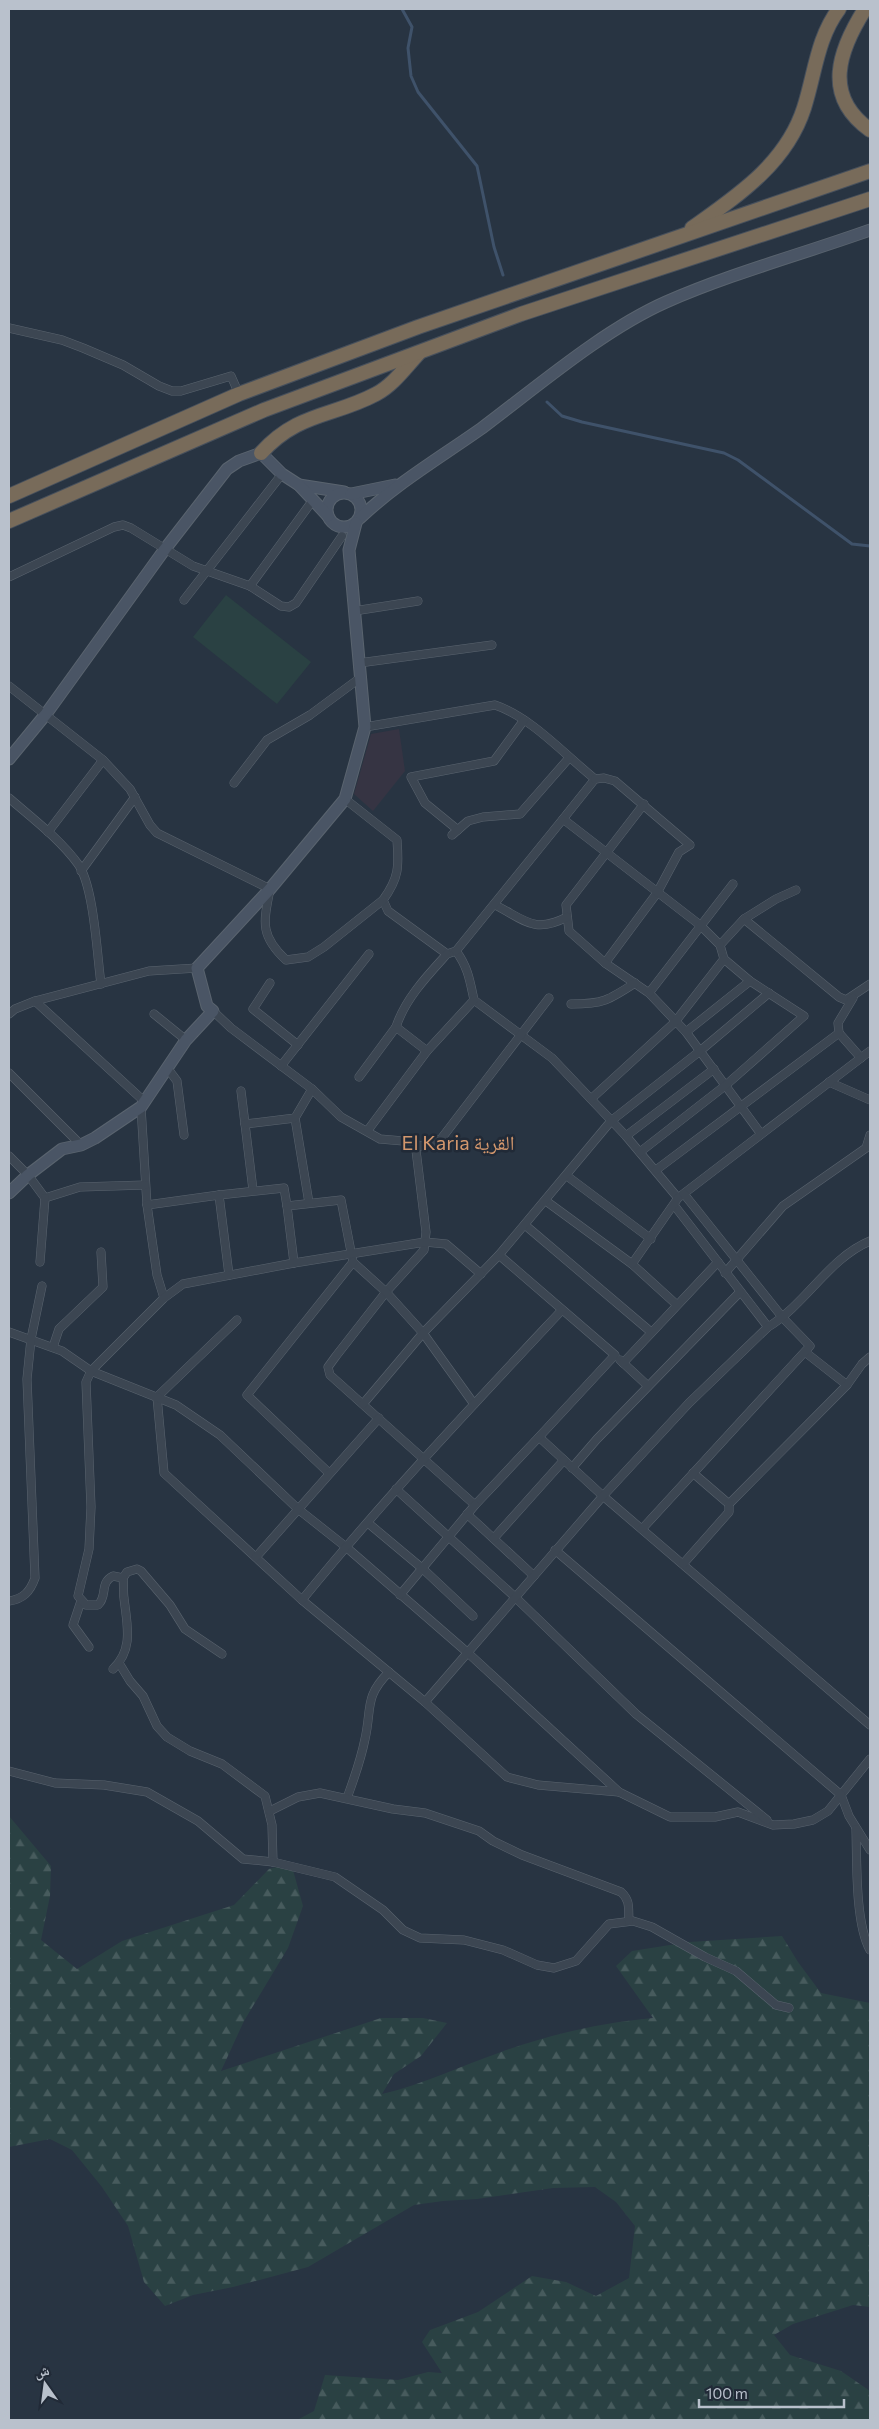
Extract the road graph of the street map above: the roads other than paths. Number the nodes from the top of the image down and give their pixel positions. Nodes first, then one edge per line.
1 (839, 9) edge
2 (865, 9) edge
3 (870, 130) edge
4 (870, 171) edge
5 (870, 199) edge
6 (870, 230) edge
7 (678, 239) junction
8 (9, 328) edge
9 (420, 352) junction
10 (239, 394) junction
11 (262, 453) junction
12 (282, 474) junction
13 (401, 482) junction
14 (299, 484) junction
15 (347, 493) junction
16 (9, 496) edge
17 (313, 500) junction
18 (328, 516) junction
19 (358, 520) junction
20 (9, 521) edge
21 (340, 531) junction
22 (164, 549) junction
23 (348, 550) junction
24 (205, 571) junction
25 (9, 578) edge
26 (250, 586) junction
27 (184, 600) dead end
28 (418, 601) dead end
29 (354, 611) junction
30 (492, 645) dead end
31 (359, 663) junction
32 (360, 678) junction
33 (9, 686) edge
34 (46, 714) junction
35 (524, 720) junction
36 (366, 727) junction
37 (569, 758) junction
38 (9, 759) edge
39 (103, 760) junction
40 (595, 779) junction
41 (234, 783) dead end
42 (135, 797) junction
43 (9, 798) edge
44 (345, 799) junction
45 (644, 804) junction
46 (564, 820) junction
47 (48, 832) junction
48 (605, 853) junction
49 (81, 871) junction
50 (733, 884) dead end
51 (270, 889) junction
52 (796, 890) dead end
53 (657, 893) junction
54 (383, 900) junction
55 (495, 905) junction
56 (567, 917) junction
57 (744, 919) junction
58 (553, 924) junction
59 (700, 925) junction
60 (569, 931) junction
61 (720, 945) junction
62 (456, 952) junction
63 (368, 954) dead end
64 (447, 954) junction
65 (724, 958) junction
66 (605, 963) junction
67 (197, 968) junction
68 (750, 981) junction
69 (270, 983) dead end
70 (634, 983) junction
71 (101, 984) junction
72 (870, 984) edge
73 (649, 993) junction
74 (769, 993) junction
75 (549, 998) dead end
76 (853, 998) junction
77 (474, 1000) junction
78 (35, 1001) junction
79 (571, 1004) dead end
80 (213, 1012) junction
81 (9, 1014) edge
82 (154, 1014) dead end
83 (675, 1022) junction
84 (396, 1027) junction
85 (686, 1032) junction
86 (839, 1033) junction
87 (521, 1035) junction
88 (186, 1040) junction
89 (298, 1045) junction
90 (427, 1051) junction
91 (700, 1051) junction
92 (870, 1051) edge
93 (861, 1058) junction
94 (281, 1066) junction
95 (168, 1068) junction
96 (714, 1070) junction
97 (9, 1073) edge
98 (358, 1077) dead end
99 (829, 1082) junction
100 (726, 1085) junction
101 (312, 1089) junction
102 (241, 1091) dead end
103 (592, 1099) junction
104 (870, 1100) edge
105 (143, 1105) junction
106 (741, 1106) junction
107 (295, 1118) junction
108 (611, 1120) junction
109 (245, 1124) junction
110 (368, 1130) junction
111 (762, 1134) junction
112 (184, 1135) dead end
113 (870, 1135) edge
114 (626, 1136) junction
115 (81, 1144) junction
116 (416, 1148) junction
117 (868, 1149) edge
118 (640, 1152) junction
119 (9, 1156) edge
120 (656, 1170) junction
121 (28, 1175) junction
122 (567, 1176) junction
123 (145, 1185) junction
124 (253, 1190) junction
125 (9, 1193) edge
126 (219, 1195) junction
127 (45, 1198) junction
128 (679, 1199) junction
129 (546, 1201) junction
130 (309, 1203) junction
131 (147, 1205) junction
132 (287, 1206) junction
133 (525, 1225) junction
134 (651, 1239) junction
135 (870, 1241) edge
136 (425, 1242) junction
137 (101, 1252) dead end
138 (499, 1255) junction
139 (352, 1258) junction
140 (736, 1261) junction
141 (40, 1262) dead end
142 (718, 1262) junction
143 (294, 1263) junction
144 (632, 1264) junction
145 (726, 1273) junction
146 (481, 1274) junction
147 (229, 1275) junction
148 (42, 1286) dead end
149 (386, 1292) junction
150 (740, 1292) junction
151 (164, 1298) junction
152 (677, 1304) junction
153 (562, 1310) junction
154 (782, 1316) junction
155 (237, 1320) dead end
156 (768, 1327) junction
157 (9, 1332) edge
158 (651, 1332) junction
159 (423, 1334) junction
160 (31, 1339) junction
161 (53, 1347) junction
162 (806, 1352) junction
163 (615, 1355) junction
164 (870, 1357) edge
165 (623, 1363) junction
166 (91, 1371) junction
167 (847, 1385) junction
168 (648, 1386) junction
169 (157, 1397) junction
170 (363, 1404) junction
171 (474, 1404) junction
172 (379, 1418) junction
173 (539, 1438) junction
174 (424, 1458) junction
175 (564, 1460) junction
176 (572, 1468) junction
177 (329, 1473) junction
178 (693, 1473) junction
179 (396, 1489) junction
180 (603, 1496) junction
181 (729, 1504) junction
182 (475, 1505) junction
183 (298, 1509) junction
184 (467, 1514) junction
185 (368, 1523) junction
186 (642, 1529) junction
187 (450, 1536) junction
188 (494, 1538) junction
189 (346, 1547) junction
190 (555, 1550) junction
191 (256, 1557) junction
192 (683, 1564) junction
193 (423, 1568) junction
194 (534, 1576) junction
195 (122, 1578) junction
196 (400, 1595) junction
197 (515, 1597) junction
198 (302, 1600) junction
199 (9, 1601) edge
200 (81, 1601) junction
201 (472, 1616) dead end
202 (89, 1647) dead end
203 (468, 1653) junction
204 (222, 1654) dead end
205 (119, 1663) junction
206 (113, 1669) dead end
207 (389, 1672) junction
208 (425, 1702) junction
209 (870, 1725) edge
210 (870, 1760) edge
211 (9, 1771) edge
212 (618, 1792) junction
213 (841, 1795) junction
214 (347, 1798) junction
215 (270, 1811) junction
216 (772, 1825) junction
217 (856, 1829) junction
218 (870, 1850) edge
219 (273, 1862) junction
220 (629, 1921) junction
221 (870, 1950) edge
222 (789, 2008) dead end

1 - 7 highway
2 - 3 highway
4 - 7 highway
5 - 9 highway
6 - 13 street
7 - 10 highway
8 - 10 street
9 - 11 highway
9 - 20 highway
10 - 16 highway
11 - 12 street
11 - 22 street
12 - 14 street
12 - 24 street
13 - 15 street
13 - 19 street
14 - 15 street
14 - 17 street
15 - 18 street
15 - 19 street
17 - 18 street
17 - 26 street
18 - 21 street
19 - 21 street
19 - 23 street
21 - 23 street
21 - 26 street
22 - 24 street
22 - 25 street
22 - 34 street
23 - 29 street
24 - 26 street
24 - 27 street
28 - 29 street
29 - 31 street
30 - 31 street
31 - 32 street
32 - 36 street
32 - 41 street
33 - 34 street
34 - 38 street
34 - 39 street
35 - 36 street
35 - 37 street
35 - 37 street
36 - 44 street
37 - 40 street
39 - 42 street
39 - 47 street
40 - 45 street
40 - 46 street
42 - 49 street
42 - 51 street
43 - 47 street
44 - 51 street
44 - 54 street
45 - 48 street
45 - 53 street
46 - 48 street
46 - 55 street
47 - 49 street
48 - 53 street
48 - 56 street
49 - 71 street
50 - 59 street
51 - 54 street
51 - 67 street
52 - 57 street
53 - 59 street
53 - 66 street
54 - 64 street
55 - 58 street
55 - 62 street
56 - 58 street
56 - 60 street
57 - 61 street
57 - 76 street
58 - 60 street
59 - 61 street
59 - 73 street
60 - 66 street
61 - 65 street
62 - 64 street
62 - 77 street
63 - 89 street
64 - 84 street
65 - 68 street
65 - 83 street
66 - 70 street
67 - 71 street
67 - 80 street
68 - 74 street
68 - 85 street
69 - 89 street
70 - 73 street
70 - 79 street
71 - 78 street
72 - 76 street
73 - 83 street
74 - 91 street
74 - 100 street
75 - 87 street
76 - 86 street
77 - 87 street
77 - 90 street
78 - 81 street
78 - 105 street
80 - 88 street
80 - 94 street
82 - 88 street
83 - 85 street
83 - 103 street
84 - 90 street
84 - 98 street
85 - 91 street
86 - 93 street
86 - 106 street
87 - 103 street
87 - 116 street
88 - 95 street
89 - 94 street
90 - 110 street
91 - 96 street
91 - 108 street
92 - 93 street
93 - 99 street
94 - 101 street
95 - 105 street
95 - 112 street
96 - 100 street
96 - 114 street
97 - 115 street
99 - 104 street
99 - 111 street
100 - 106 street
100 - 118 street
101 - 107 street
101 - 110 street
102 - 109 street
103 - 108 street
105 - 115 street
105 - 123 street
106 - 111 street
106 - 120 street
107 - 109 street
107 - 130 street
108 - 114 street
108 - 122 street
109 - 124 street
110 - 116 street
111 - 128 street
113 - 117 street
114 - 118 street
115 - 121 street
116 - 136 street
117 - 140 street
118 - 120 street
119 - 121 street
120 - 128 street
121 - 125 street
121 - 127 street
122 - 129 street
122 - 134 street
123 - 127 street
123 - 131 street
124 - 126 street
124 - 132 street
126 - 131 street
126 - 147 street
127 - 141 street
128 - 134 street
128 - 140 street
128 - 142 street
129 - 133 street
129 - 144 street
130 - 132 street
130 - 139 street
131 - 151 street
132 - 143 street
133 - 138 street
133 - 158 street
134 - 144 street
135 - 154 street
136 - 139 street
136 - 146 street
136 - 149 street
137 - 161 street
138 - 146 street
138 - 153 street
139 - 143 street
139 - 149 street
139 - 177 street
140 - 145 street
140 - 154 street
142 - 145 street
142 - 152 street
143 - 147 street
144 - 152 street
145 - 150 street
146 - 159 street
147 - 151 street
148 - 160 street
149 - 159 street
149 - 170 street
150 - 156 street
150 - 168 street
151 - 166 street
152 - 158 street
153 - 163 street
153 - 171 street
154 - 156 street
154 - 162 street
155 - 169 street
156 - 180 street
157 - 160 street
158 - 165 street
159 - 170 street
159 - 171 street
160 - 161 street
160 - 199 street
161 - 166 street
162 - 167 street
162 - 178 street
163 - 165 street
163 - 173 street
164 - 167 street
165 - 168 street
166 - 169 street
166 - 200 street
167 - 181 street
168 - 176 street
169 - 183 street
169 - 191 street
170 - 172 street
171 - 174 street
172 - 174 street
172 - 177 street
173 - 175 street
173 - 182 street
174 - 179 street
174 - 182 street
175 - 176 street
175 - 188 street
176 - 180 street
177 - 183 street
178 - 181 street
178 - 186 street
179 - 185 street
179 - 187 street
180 - 186 street
180 - 190 street
181 - 192 street
182 - 184 street
183 - 189 street
183 - 191 street
184 - 187 street
184 - 188 street
185 - 189 street
185 - 193 street
186 - 192 street
187 - 193 street
187 - 197 street
188 - 194 street
189 - 196 street
189 - 198 street
190 - 194 street
190 - 213 street
191 - 198 street
192 - 209 street
193 - 196 street
193 - 201 street
194 - 197 street
195 - 200 street
195 - 204 street
195 - 205 street
196 - 203 street
197 - 203 street
197 - 216 street
198 - 207 street
200 - 202 street
203 - 208 street
203 - 212 street
205 - 206 street
205 - 215 street
207 - 208 street
207 - 214 street
208 - 212 street
210 - 213 street
211 - 219 street
212 - 216 street
213 - 216 street
213 - 217 street
214 - 215 street
214 - 220 street
215 - 219 street
217 - 218 street
217 - 221 street
219 - 220 street
220 - 222 street

